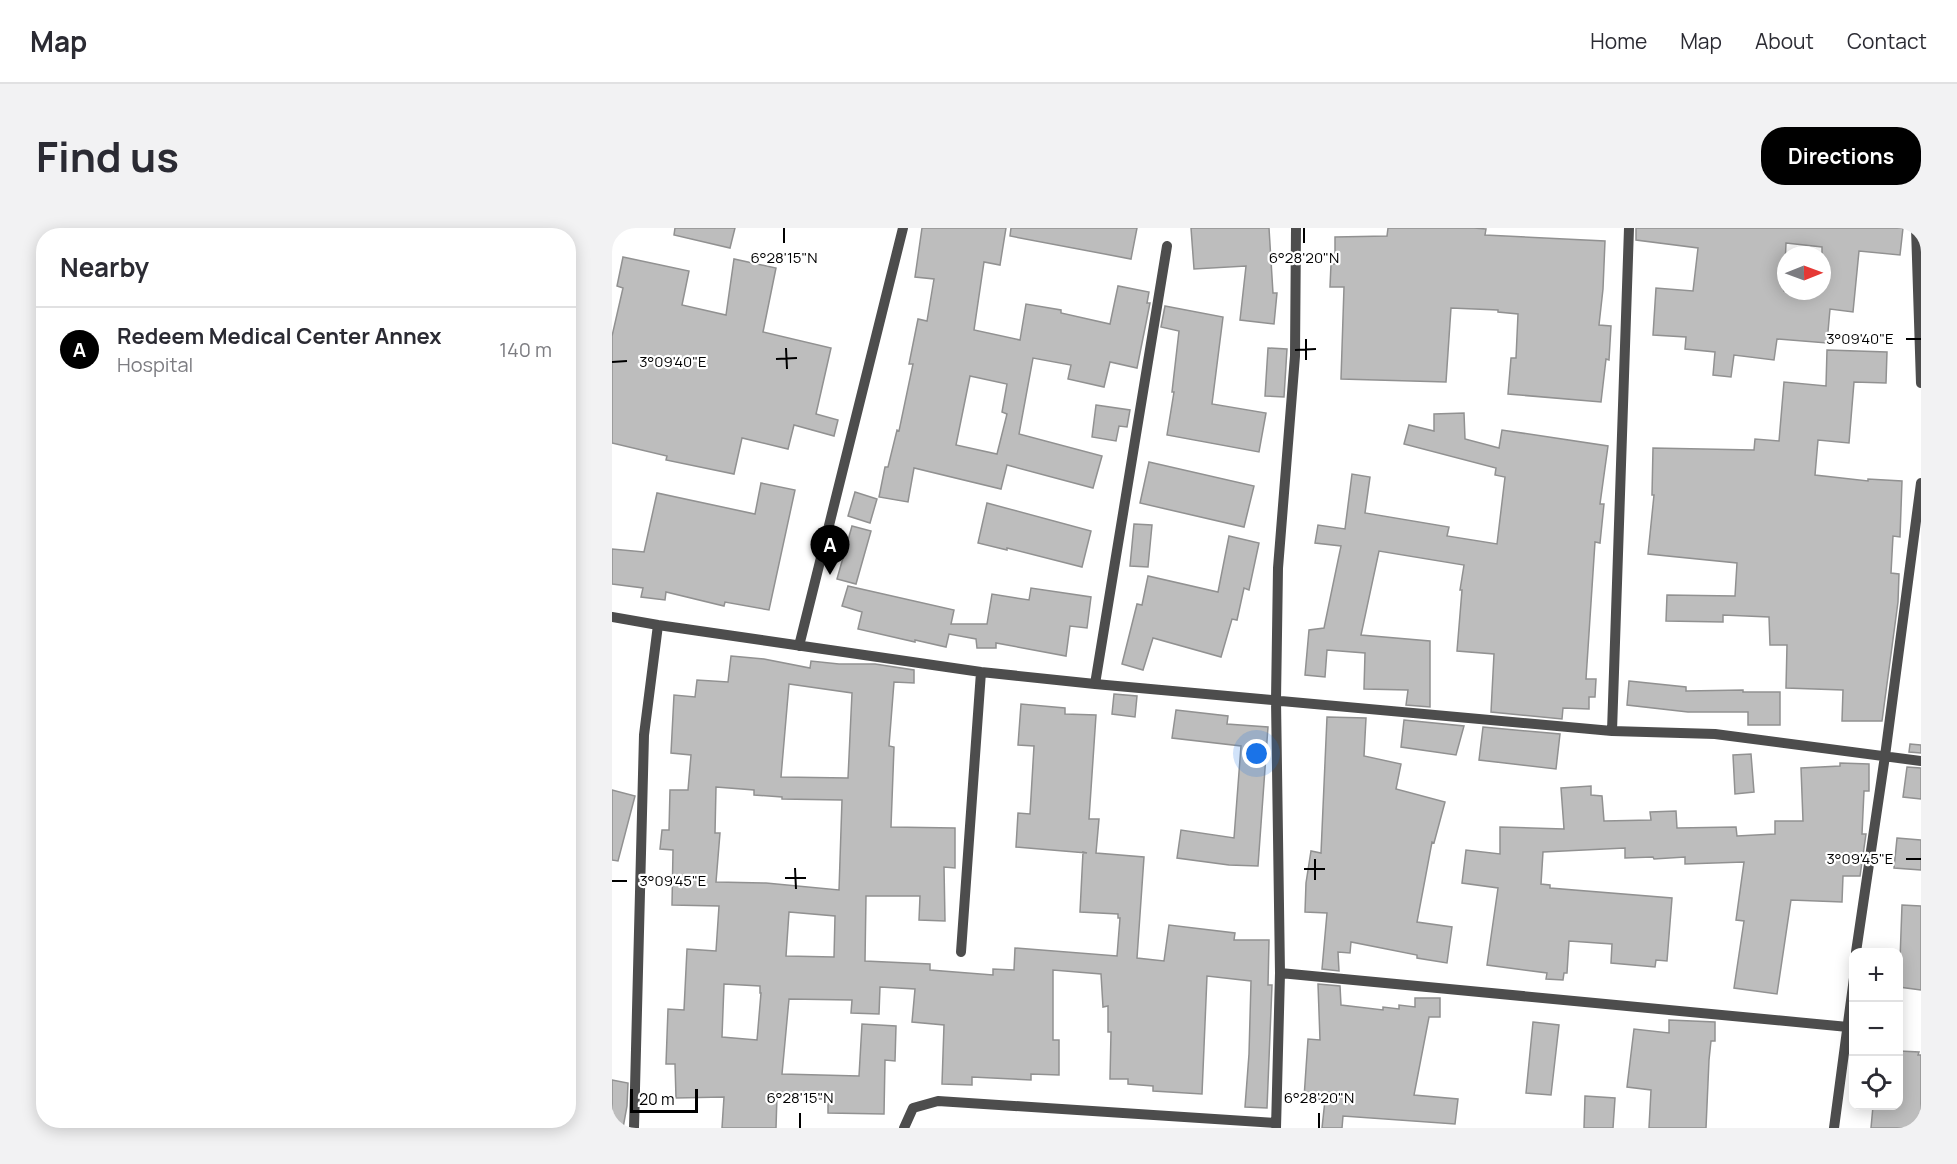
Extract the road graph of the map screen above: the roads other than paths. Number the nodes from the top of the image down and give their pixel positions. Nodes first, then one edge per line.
1 (903, 228) edge
2 (1296, 228) edge
3 (1629, 228) edge
4 (1916, 228) edge
5 (1167, 246) dead end
6 (1921, 383) edge
7 (1921, 483) edge
8 (612, 617) edge
9 (658, 625) junction
10 (799, 646) junction
11 (981, 672) junction
12 (1095, 684) junction
13 (1276, 700) junction
14 (1612, 731) junction
15 (1885, 756) junction
16 (1921, 761) edge
17 (1857, 948) edge
18 (961, 952) dead end
19 (1280, 973) junction
20 (1851, 1002) edge
21 (1848, 1028) junction
22 (1276, 1126) edge
23 (634, 1128) edge
24 (904, 1128) edge
25 (1833, 1128) edge

1 - 10 street
2 - 13 street
3 - 14 street
4 - 6 street
5 - 12 street
7 - 15 street
8 - 9 street
9 - 10 street
9 - 23 street
10 - 11 street
11 - 12 street
11 - 18 street
12 - 13 street
13 - 14 street
13 - 19 street
14 - 15 street
15 - 16 street
15 - 17 street
19 - 21 street
19 - 22 street
20 - 21 street
21 - 25 street
22 - 24 street

